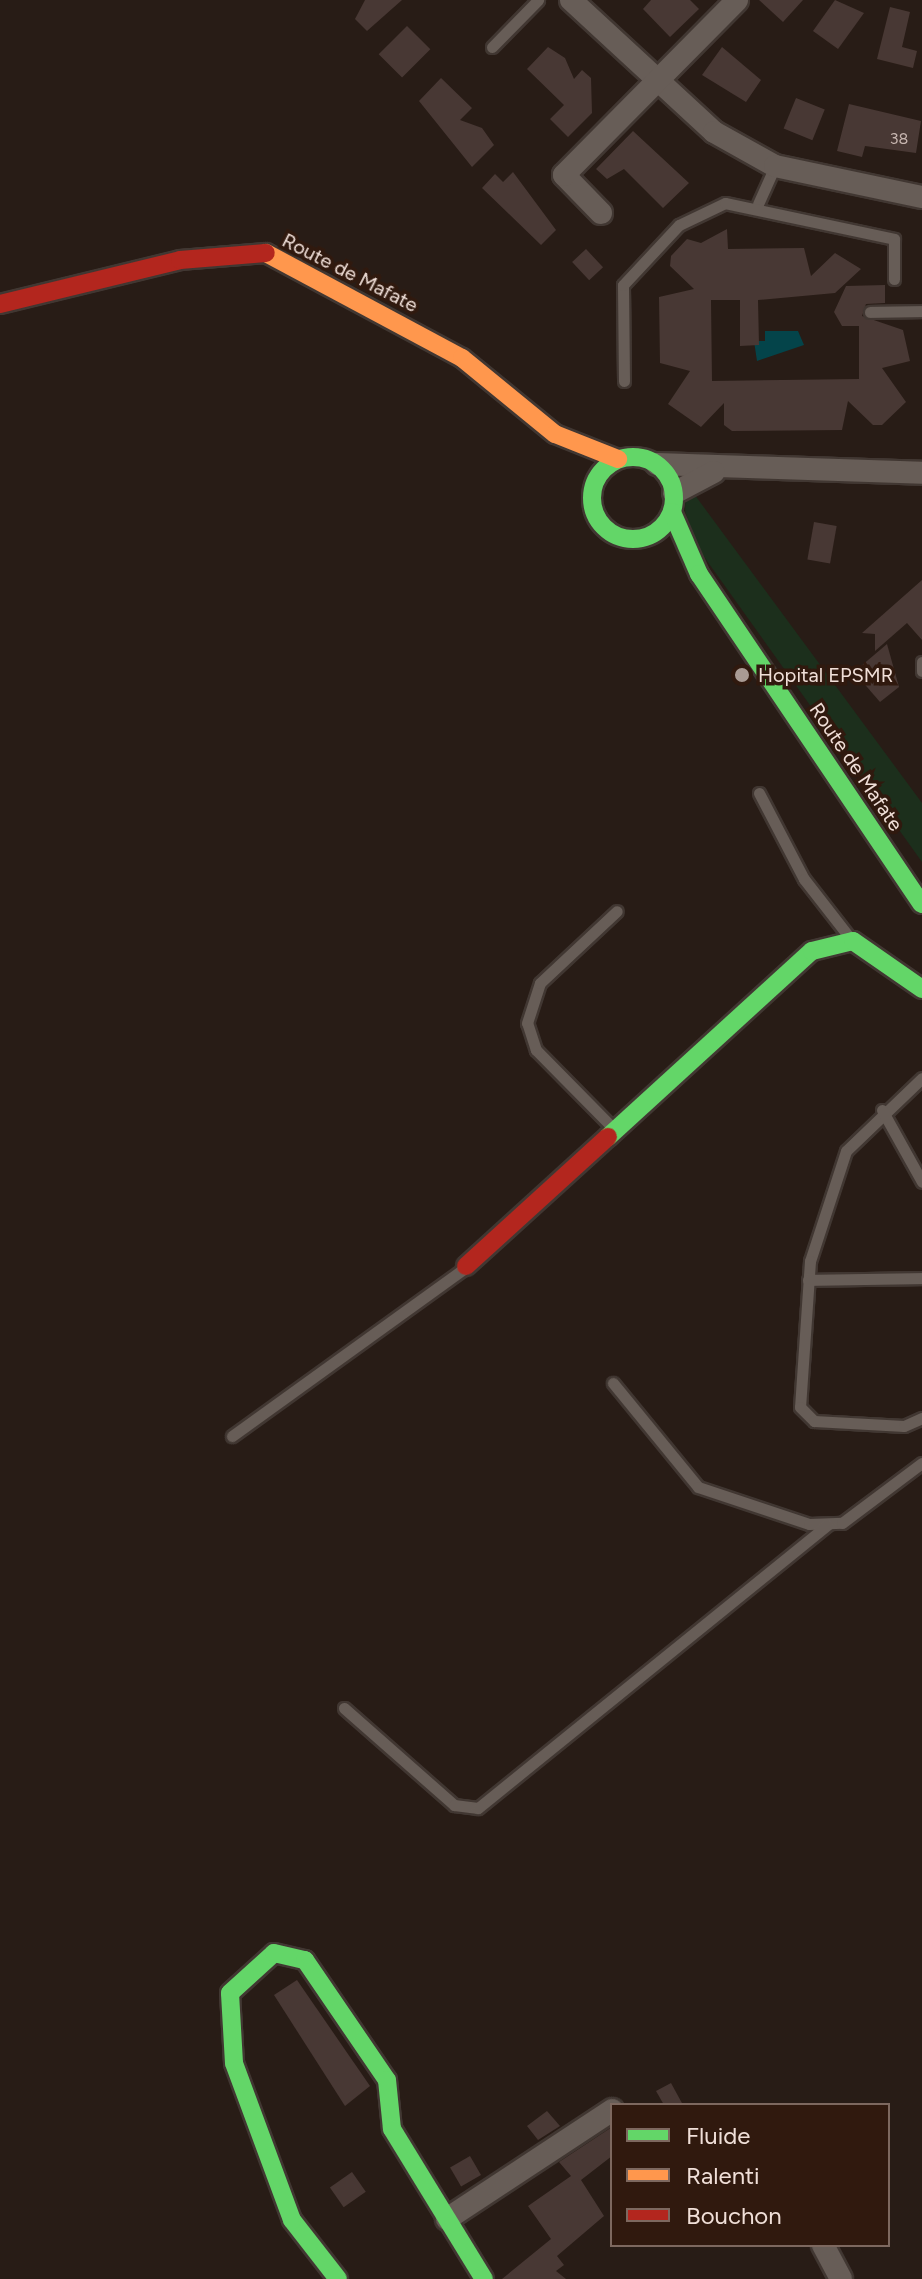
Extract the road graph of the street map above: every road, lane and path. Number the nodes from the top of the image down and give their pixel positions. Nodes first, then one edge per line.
1 (538, 0) edge
2 (571, 0) edge
3 (737, 0) edge
4 (492, 47) dead end
5 (655, 82) junction
6 (775, 166) junction
7 (922, 197) edge
8 (758, 204) junction
9 (601, 213) dead end
10 (894, 279) dead end
11 (0, 304) edge
12 (922, 311) edge
13 (870, 312) dead end
14 (624, 381) dead end
15 (555, 434) junction
16 (618, 459) junction
17 (657, 464) junction
18 (719, 471) junction
19 (922, 473) edge
20 (591, 495) junction
21 (673, 503) junction
22 (635, 539) junction
23 (699, 574) junction
24 (922, 662) edge
25 (922, 671) edge
26 (759, 793) dead end
27 (922, 904) edge
28 (617, 911) dead end
29 (853, 941) junction
30 (922, 989) edge
31 (922, 1078) edge
32 (882, 1110) junction
33 (613, 1129) junction
34 (922, 1182) edge
35 (466, 1266) joint
36 (922, 1278) edge
37 (808, 1280) junction
38 (613, 1383) dead end
39 (922, 1418) edge
40 (232, 1436) dead end
41 (922, 1463) edge
42 (828, 1525) junction
43 (344, 1708) dead end
44 (610, 2111) edge
45 (447, 2219) junction
46 (824, 2247) edge
47 (338, 2279) edge
48 (484, 2279) edge
49 (841, 2279) edge

1 - 4 lane
2 - 5 street
3 - 5 street
5 - 6 street
5 - 9 street
6 - 7 street
6 - 8 lane
8 - 10 lane
8 - 14 lane
11 - 15 main road, Route de Mafate
12 - 13 lane
15 - 16 main road, Route de Mafate
15 - 20 main road, Route de Mafate
16 - 17 main road
16 - 20 main road
17 - 18 street
17 - 21 main road
18 - 19 street
18 - 21 street
20 - 22 main road
21 - 22 main road
21 - 23 main road, Route de Mafate
22 - 23 main road, Route de Mafate
23 - 27 main road, Route de Mafate
24 - 25 lane
26 - 29 lane
28 - 33 lane
29 - 30 main road
29 - 33 main road
31 - 32 lane
32 - 34 lane
32 - 37 lane
33 - 35 main road
35 - 40 lane
36 - 37 lane
37 - 39 lane
38 - 42 lane
41 - 42 lane
42 - 43 lane
44 - 45 street
45 - 47 main road
45 - 48 main road
46 - 49 street

